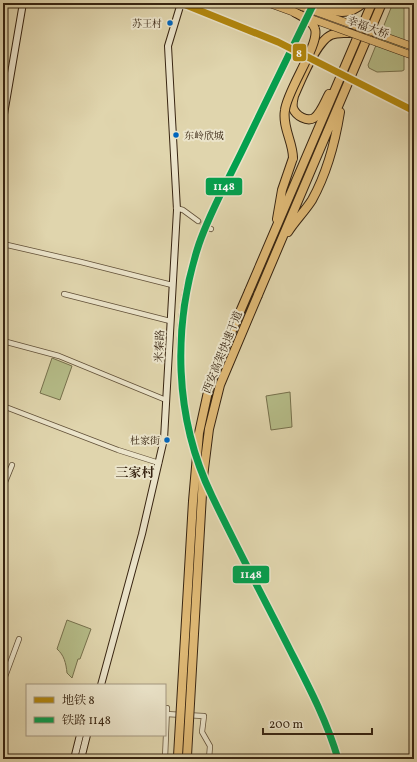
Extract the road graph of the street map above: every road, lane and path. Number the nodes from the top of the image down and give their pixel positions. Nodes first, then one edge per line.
1 (23, 3) edge
2 (181, 3) edge
3 (268, 3) edge
4 (292, 3) edge
5 (305, 3) edge
6 (362, 3) edge
7 (372, 3) edge
8 (382, 3) edge
9 (294, 12) junction
10 (351, 33) junction
11 (414, 47) edge
12 (352, 50) junction
13 (414, 56) edge
14 (341, 100) junction
15 (3, 120) edge
16 (176, 208) junction
17 (198, 221) tunnel mouth
18 (276, 229) junction
19 (3, 244) edge
20 (278, 248) junction
21 (172, 286) junction
22 (64, 294) dead end
23 (170, 321) junction
24 (3, 341) edge
25 (166, 400) junction
26 (3, 406) edge
27 (159, 463) junction
28 (12, 465) dead end
29 (3, 487) edge
30 (19, 638) dead end
31 (3, 682) edge
32 (101, 684) edge
33 (166, 711) edge
34 (80, 736) edge
35 (87, 736) edge
36 (164, 736) edge
37 (165, 736) edge
38 (183, 757) edge
39 (74, 759) edge
40 (81, 759) edge
41 (164, 759) edge
42 (209, 759) edge

1 - 15 street
2 - 16 street, 米秦路
3 - 9 main road, 幸福大桥, bridge
4 - 11 main road, 幸福大桥, bridge
5 - 6 highway, bridge
7 - 12 highway, 西安高架快速干道
8 - 14 highway, 西安高架快速干道
9 - 10 main road, 幸福大桥, bridge
9 - 18 highway, bridge
10 - 12 highway
10 - 13 main road, 幸福大桥, bridge
12 - 18 highway, 西安高架快速干道
14 - 20 highway, 西安高架快速干道
14 - 20 highway
16 - 17 street
16 - 21 street, 米秦路
18 - 38 highway, 西安高架快速干道, bridge
19 - 21 street
20 - 38 highway, 西安高架快速干道, bridge
21 - 23 street, 米秦路
22 - 23 street
23 - 25 street, 米秦路
24 - 25 street
25 - 27 street, 米秦路
26 - 27 street
27 - 32 street, 米秦路
28 - 29 street
30 - 31 street
33 - 42 street
34 - 39 street
35 - 40 street
36 - 41 street
37 - 41 street

